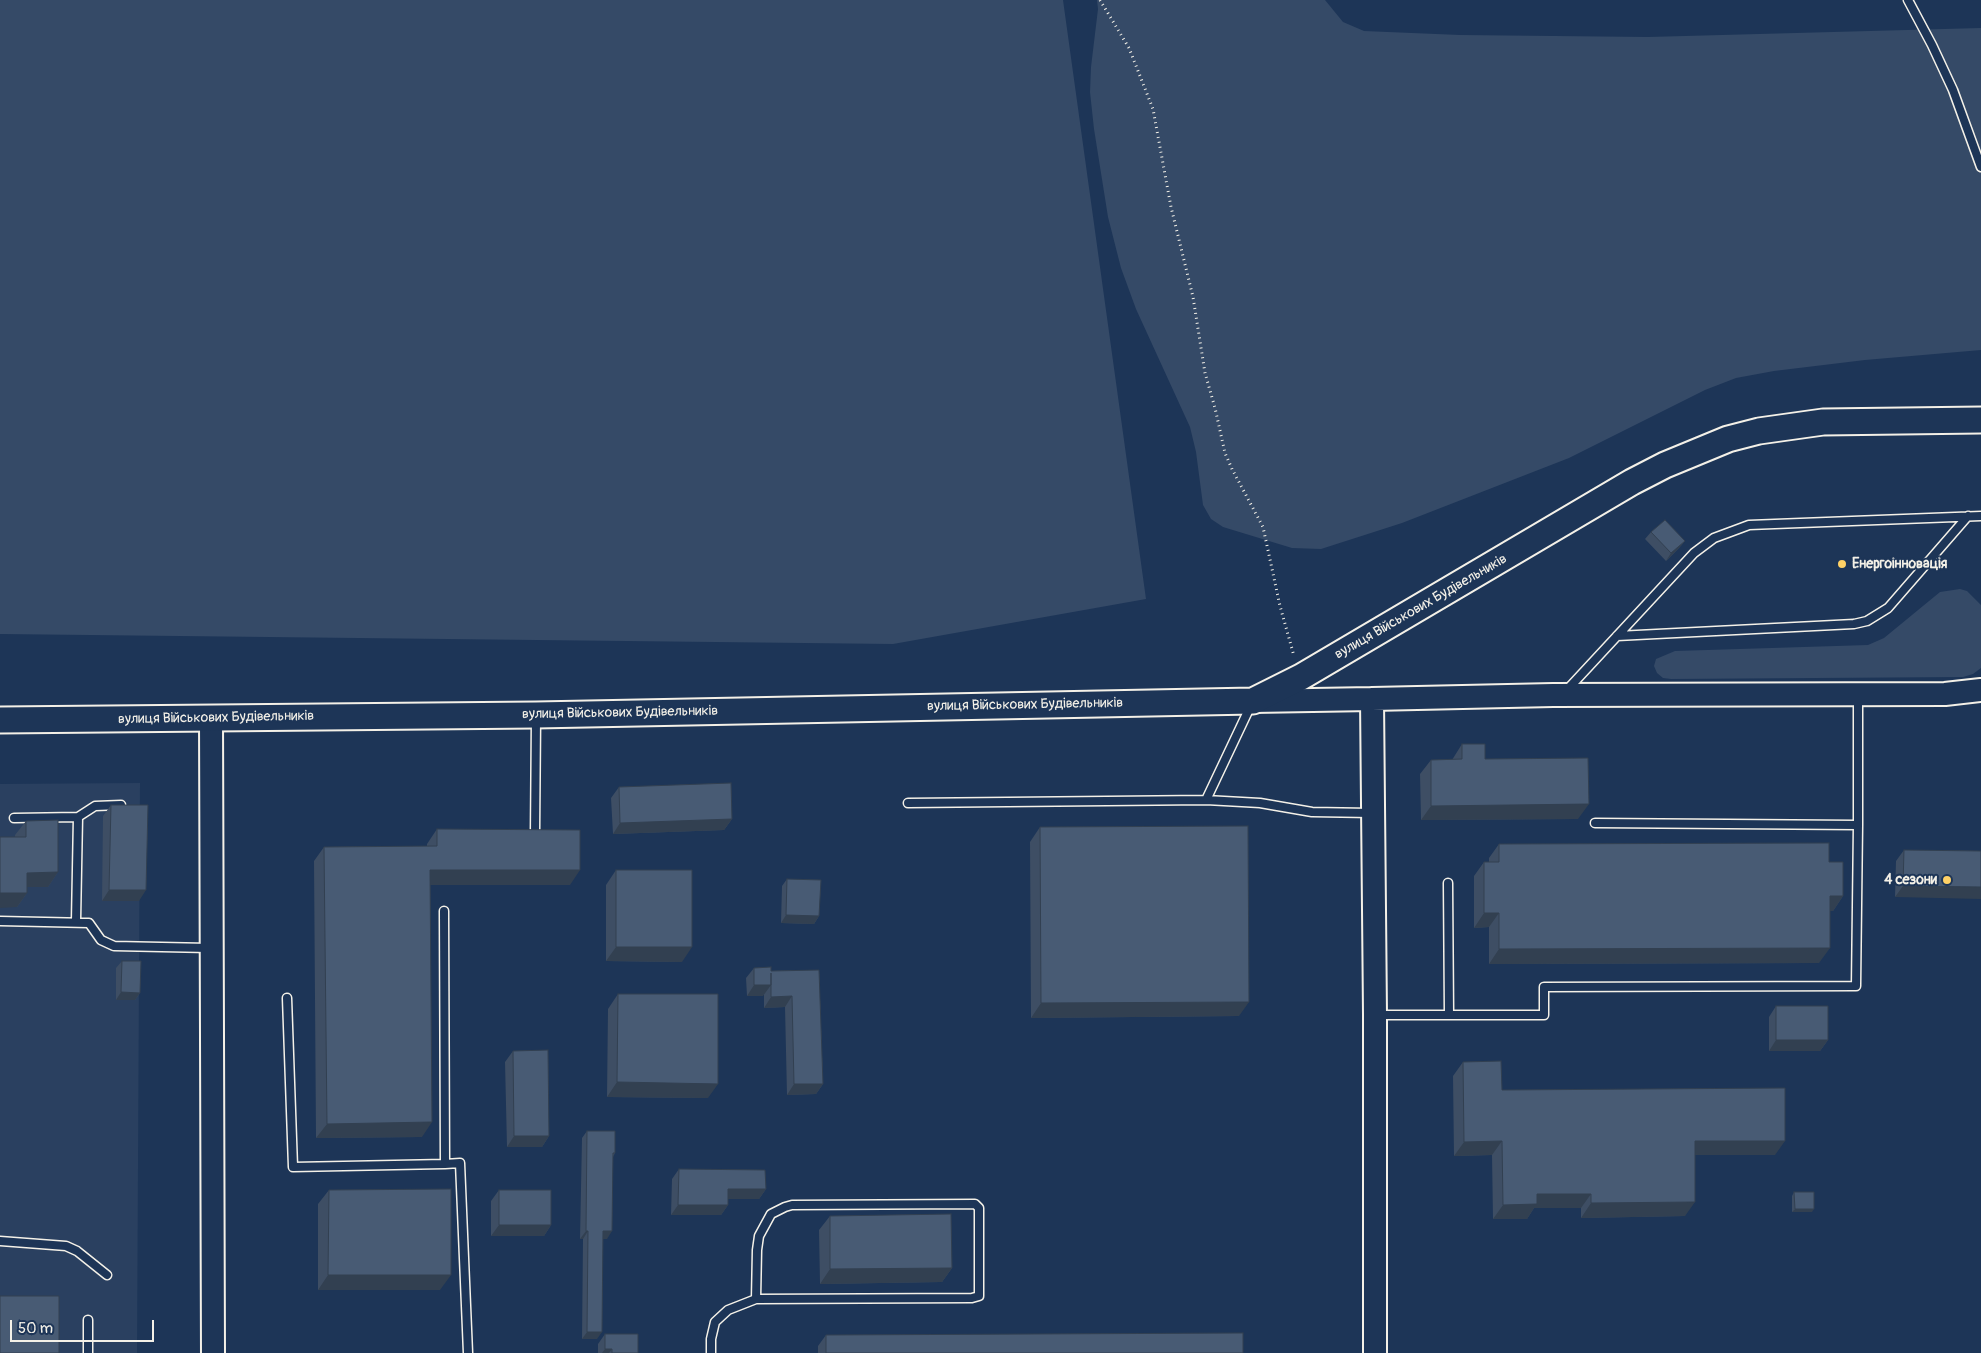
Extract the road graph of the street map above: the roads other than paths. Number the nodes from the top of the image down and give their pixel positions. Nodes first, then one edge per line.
1 (1908, 0) edge
2 (1981, 167) edge
3 (1981, 420) edge
4 (1968, 516) junction
5 (1981, 516) edge
6 (1617, 636) junction
7 (1981, 690) edge
8 (1858, 693) junction
9 (1563, 695) junction
10 (1372, 699) junction
11 (1253, 701) junction
12 (536, 715) junction
13 (211, 718) junction
14 (0, 720) edge
15 (1206, 800) junction
16 (908, 804) dead end
17 (126, 806) edge
18 (1373, 813) junction
19 (78, 817) junction
20 (14, 818) dead end
21 (1595, 823) dead end
22 (1858, 825) junction
23 (535, 834) edge
24 (1448, 884) dead end
25 (444, 911) dead end
26 (0, 921) edge
27 (76, 921) junction
28 (212, 948) junction
29 (287, 998) dead end
30 (1376, 1015) junction
31 (1449, 1015) junction
32 (445, 1164) junction
33 (0, 1240) edge
34 (107, 1274) dead end
35 (756, 1299) junction
36 (88, 1320) dead end
37 (469, 1351) edge
38 (88, 1353) edge
39 (213, 1353) edge
40 (711, 1353) edge
41 (1375, 1353) edge

1 - 2 lane
3 - 11 main road, вулиця Військових Будівельників
4 - 5 lane
4 - 6 lane
4 - 6 lane
6 - 9 lane
7 - 8 street
8 - 9 street
8 - 22 lane
9 - 10 street
10 - 11 street
10 - 18 street
11 - 12 main road, вулиця Військових Будівельників
11 - 15 lane
12 - 13 main road, вулиця Військових Будівельників
12 - 23 lane
13 - 14 main road, вулиця Військових Будівельників
13 - 28 street
15 - 16 lane
15 - 18 lane
17 - 19 lane
18 - 30 street
19 - 20 lane
19 - 27 lane
21 - 22 lane
22 - 31 lane
24 - 31 lane
25 - 32 lane
26 - 27 lane
27 - 28 lane
28 - 39 street
29 - 32 lane
30 - 31 lane
30 - 41 street
32 - 37 lane
33 - 34 lane
35 - 35 lane
35 - 40 lane
36 - 38 lane

